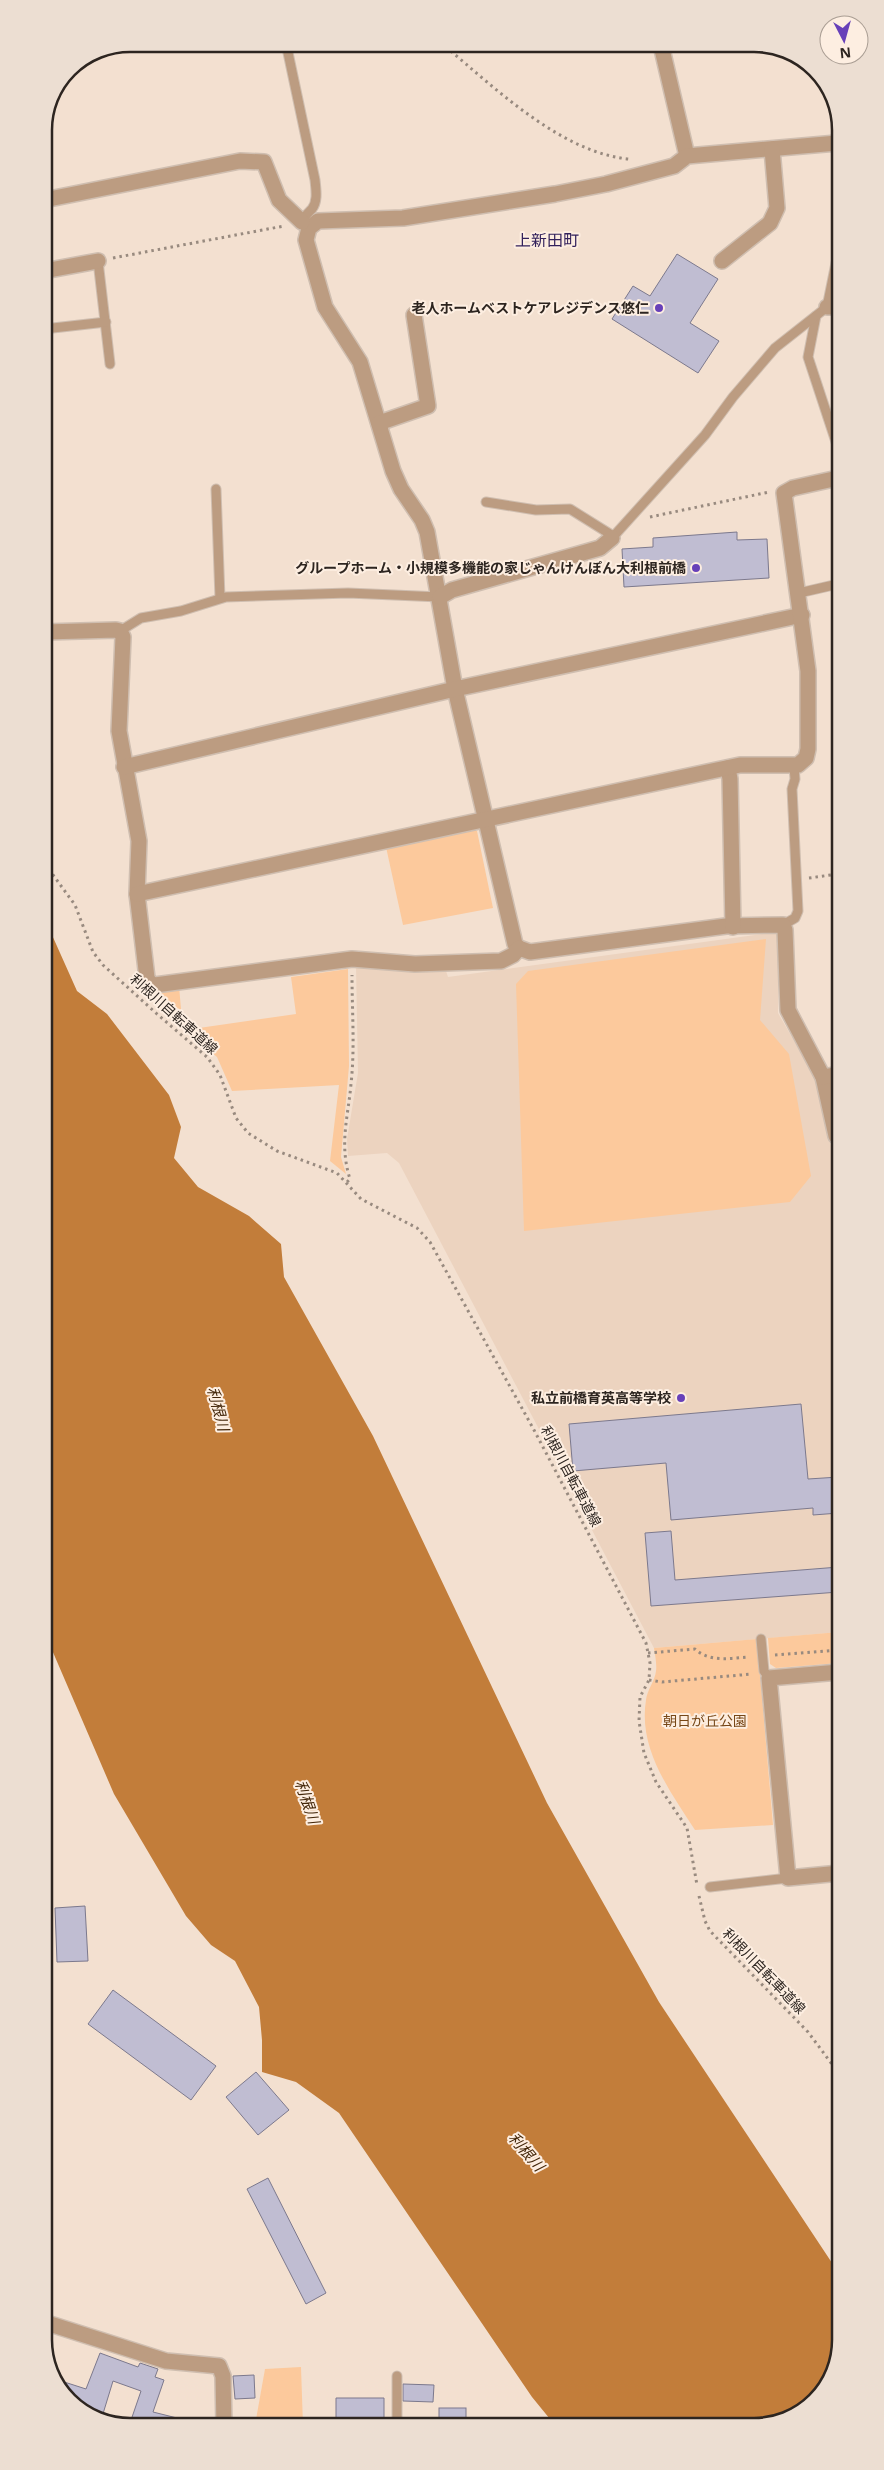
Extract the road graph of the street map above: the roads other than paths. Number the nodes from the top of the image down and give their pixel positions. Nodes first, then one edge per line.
1 (288, 52) edge
2 (663, 53) edge
3 (832, 143) edge
4 (772, 149) junction
5 (687, 156) junction
6 (52, 198) edge
7 (305, 225) junction
8 (98, 261) joint
9 (722, 261) dead end
10 (52, 270) edge
11 (832, 284) edge
12 (827, 310) edge
13 (414, 315) dead end
14 (106, 322) junction
15 (52, 329) edge
16 (110, 364) dead end
17 (379, 423) junction
18 (832, 430) edge
19 (832, 479) edge
20 (216, 490) dead end
21 (486, 502) dead end
22 (612, 538) junction
23 (832, 585) edge
24 (799, 593) junction
25 (440, 597) junction
26 (220, 598) junction
27 (802, 615) junction
28 (120, 631) junction
29 (52, 632) edge
30 (455, 689) junction
31 (124, 767) junction
32 (794, 767) junction
33 (728, 768) junction
34 (486, 819) junction
35 (137, 894) junction
36 (782, 925) junction
37 (733, 926) junction
38 (518, 948) junction
39 (832, 1075) edge
40 (823, 1077) junction
41 (832, 1118) edge
42 (760, 1639) dead end
43 (832, 1673) edge
44 (769, 1678) junction
45 (832, 1875) edge
46 (788, 1878) junction
47 (710, 1887) dead end
48 (52, 2325) edge
49 (397, 2376) dead end
50 (224, 2417) edge
51 (397, 2417) edge

1 - 7 lane
2 - 5 street
3 - 4 street
4 - 5 street
4 - 9 street
5 - 7 street
6 - 7 street
7 - 17 street
8 - 10 street
8 - 14 lane
11 - 12 lane
12 - 18 lane
12 - 22 lane
13 - 17 street
14 - 15 lane
14 - 16 lane
17 - 25 street
19 - 24 street
20 - 26 lane
21 - 22 lane
22 - 25 street
23 - 24 lane
24 - 27 street
25 - 26 lane
25 - 30 street
26 - 28 lane
27 - 30 street
27 - 32 street
28 - 29 street
28 - 31 street
30 - 31 street
30 - 34 street
31 - 35 street
32 - 33 street
32 - 36 lane
33 - 34 street
33 - 37 street
34 - 35 street
34 - 38 street
35 - 38 street
36 - 37 street
36 - 40 street
37 - 38 street
39 - 40 street
40 - 41 street
42 - 44 lane
43 - 44 street
44 - 46 street
45 - 46 street
46 - 47 lane
48 - 50 street
49 - 51 lane

